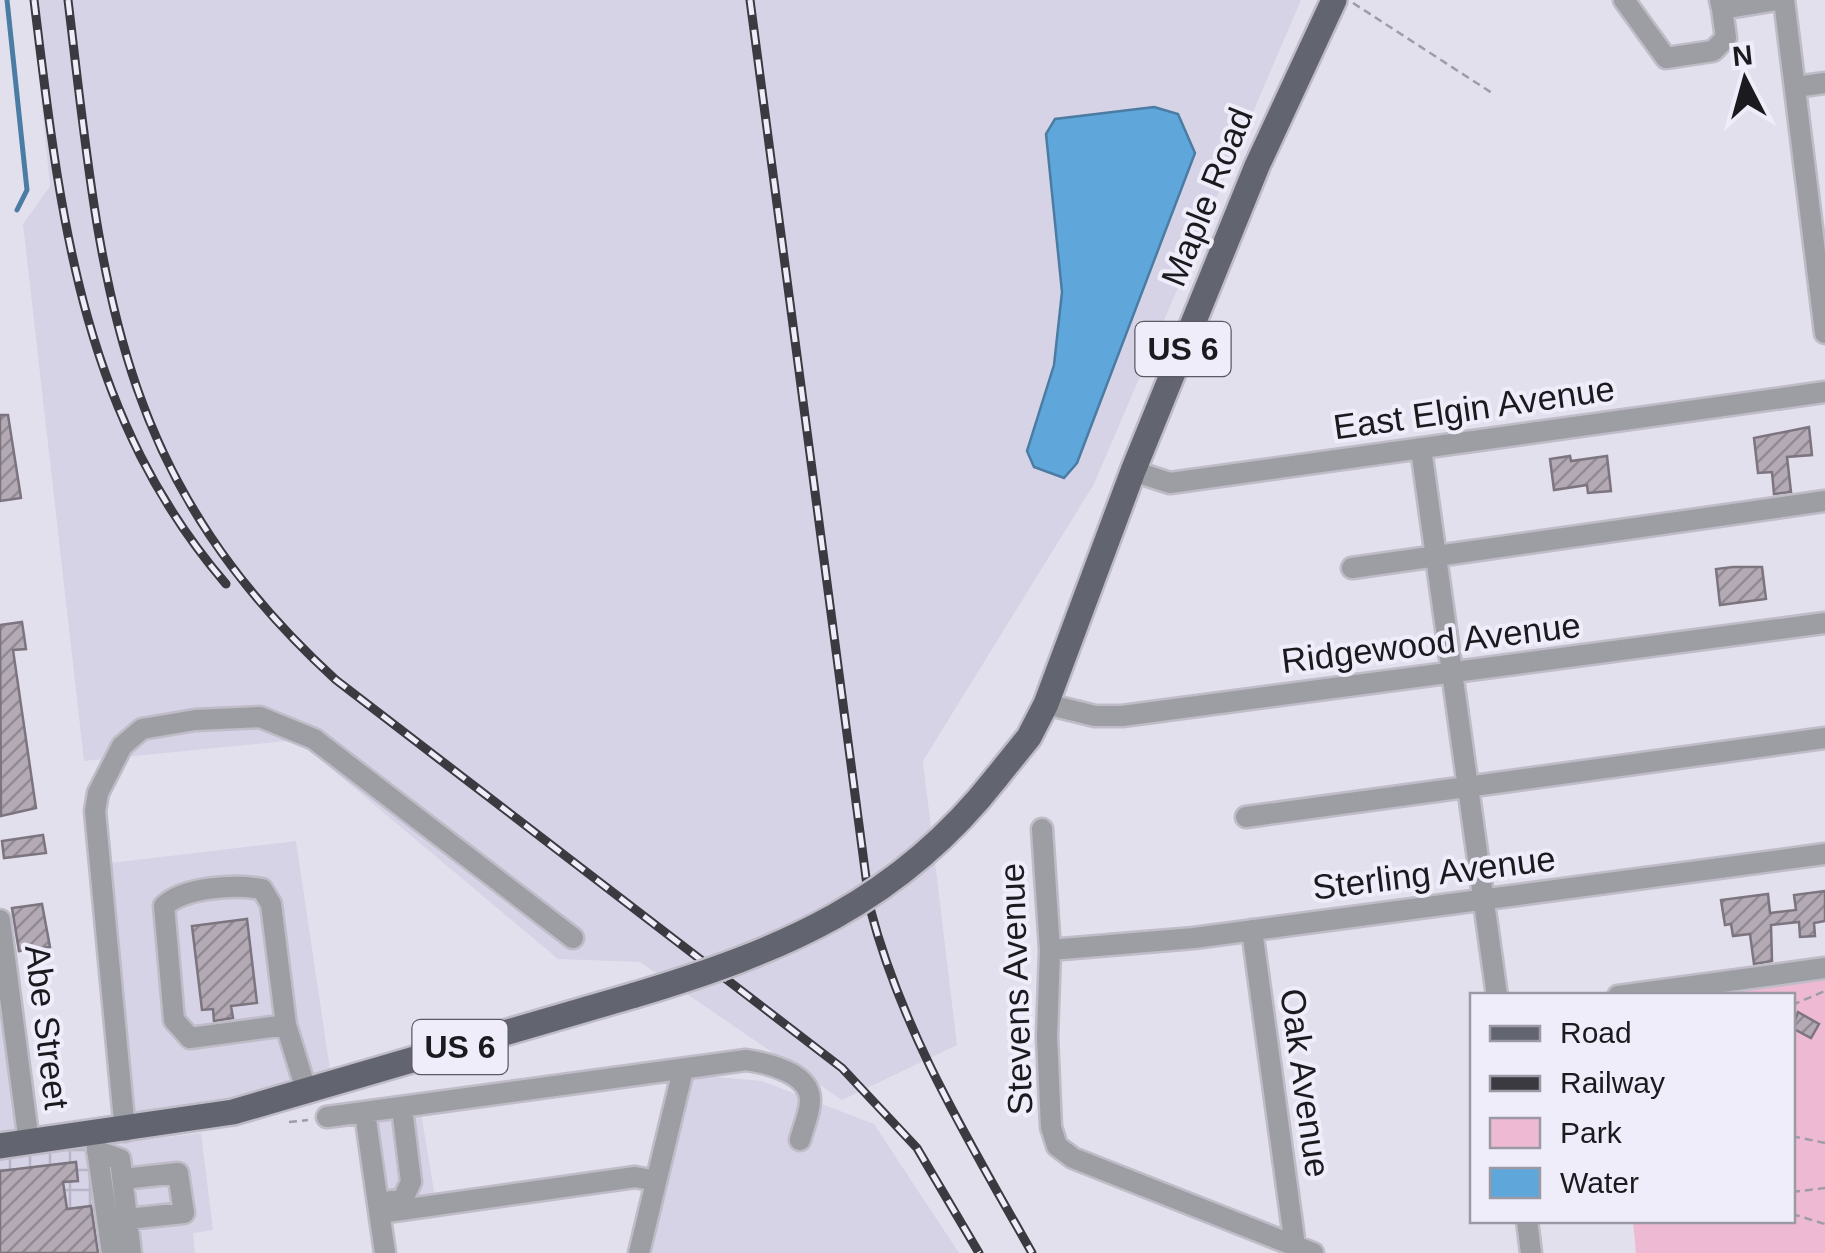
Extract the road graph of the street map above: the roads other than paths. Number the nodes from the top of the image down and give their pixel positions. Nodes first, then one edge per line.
1 (1334, 0) edge
2 (1624, 0) edge
3 (1781, 0) edge
4 (1721, 5) edge
5 (1825, 83) edge
6 (1796, 87) junction
7 (1820, 250) edge
8 (1825, 334) edge
9 (1825, 392) edge
10 (1420, 449) junction
11 (1133, 472) junction
12 (1825, 501) edge
13 (1436, 556) junction
14 (1352, 568) dead end
15 (1825, 623) edge
16 (1453, 674) junction
17 (1046, 704) junction
18 (1824, 745) edge
19 (1469, 787) junction
20 (1246, 817) dead end
21 (1042, 829) dead end
22 (1825, 854) edge
23 (1484, 900) junction
24 (0, 920) edge
25 (1252, 930) junction
26 (573, 938) dead end
27 (1050, 950) junction
28 (1825, 968) edge
29 (1497, 993) edge
30 (1640, 993) edge
31 (286, 1026) junction
32 (683, 1070) junction
33 (294, 1104) junction
34 (402, 1108) junction
35 (365, 1113) junction
36 (327, 1118) road end
37 (125, 1130) junction
38 (800, 1140) dead end
39 (29, 1143) junction
40 (96, 1143) junction
41 (0, 1146) edge
42 (124, 1179) junction
43 (656, 1181) junction
44 (379, 1208) junction
45 (128, 1218) junction
46 (1527, 1223) edge
47 (1304, 1249) edge
48 (112, 1253) edge
49 (131, 1253) edge
50 (384, 1253) edge
51 (639, 1253) edge
52 (1532, 1253) edge

1 - 11 main road, Maple Road / US 6
2 - 4 street
3 - 4 street
3 - 6 street
5 - 6 street
6 - 7 street
7 - 8 street
9 - 10 street, East Elgin Avenue
10 - 11 street, East Elgin Avenue
10 - 13 street
11 - 17 main road, Maple Road / US 6
12 - 13 street
13 - 14 street
13 - 16 street
15 - 16 street, Ridgewood Avenue
16 - 17 street, Ridgewood Avenue
16 - 19 street
17 - 33 main road, US 6, bridge
18 - 19 street
19 - 20 street
19 - 23 street
21 - 27 street, Stevens Avenue
22 - 23 street, Sterling Avenue
23 - 25 street, Sterling Avenue
23 - 29 street
24 - 39 street, Abe Street
25 - 27 street, Sterling Avenue
25 - 47 street, Oak Avenue
26 - 37 street
27 - 47 street, Stevens Avenue
28 - 30 street
31 - 31 street
31 - 33 street
32 - 34 street
32 - 38 street
32 - 43 street
33 - 37 main road, US 6
34 - 35 street
34 - 44 street
35 - 36 street
35 - 44 street
37 - 40 main road, US 6
39 - 40 main road, US 6
39 - 41 main road, US 6
40 - 42 street
40 - 48 street
42 - 45 street
42 - 45 street
43 - 44 street
43 - 51 street
44 - 50 street
45 - 49 street
46 - 52 street

